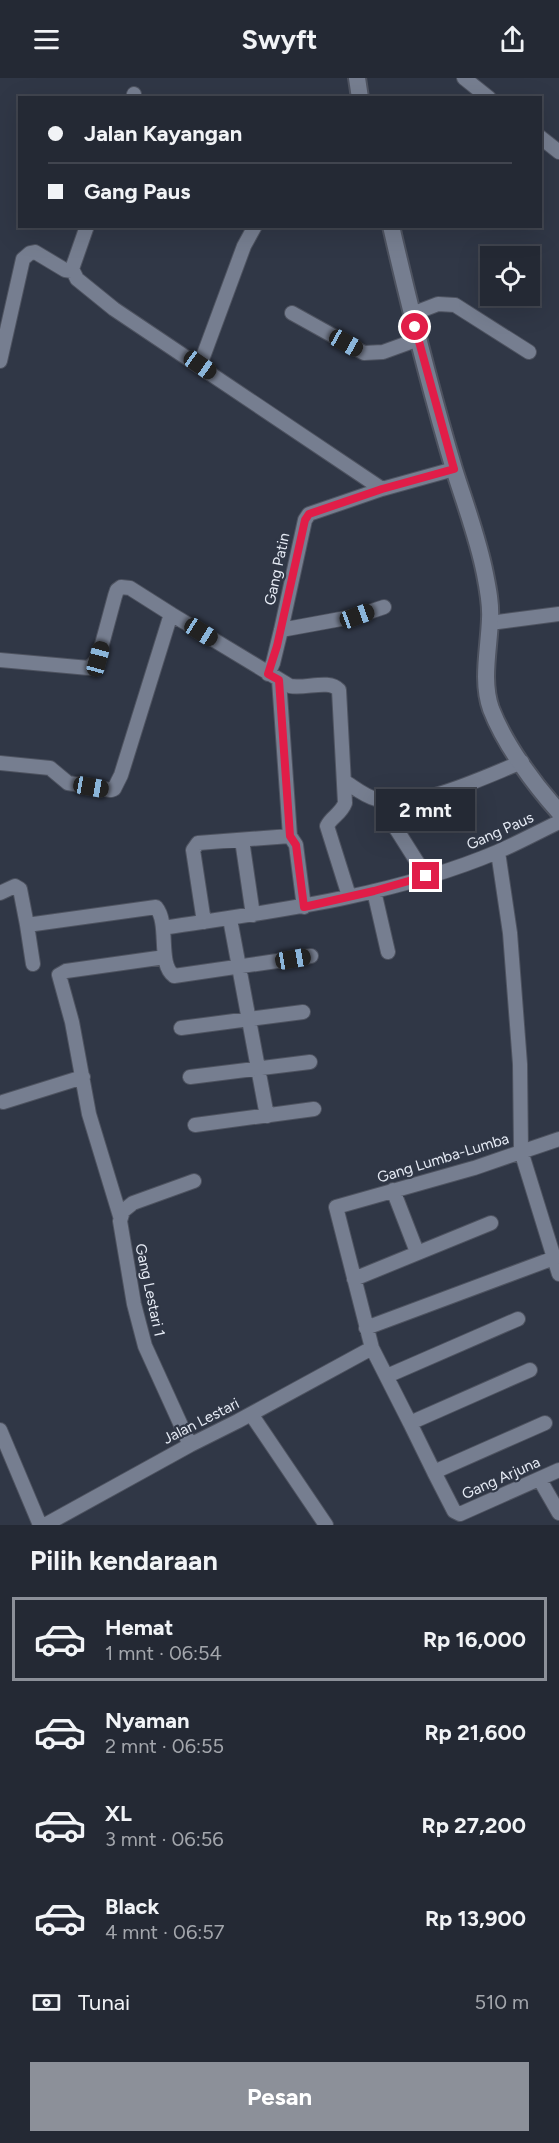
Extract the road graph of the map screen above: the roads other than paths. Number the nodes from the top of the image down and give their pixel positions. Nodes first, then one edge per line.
1 (357, 78) edge
2 (464, 78) edge
3 (360, 96) edge
4 (486, 96) edge
5 (542, 139) edge
6 (559, 152) edge
7 (86, 228) edge
8 (254, 228) edge
9 (390, 228) edge
10 (72, 271) junction
11 (292, 313) dead end
12 (412, 314) junction
13 (419, 339) junction
14 (529, 352) dead end
15 (0, 361) edge
16 (200, 365) junction
17 (454, 469) junction
18 (382, 489) junction
19 (384, 607) dead end
20 (171, 614) junction
21 (559, 614) edge
22 (490, 623) junction
23 (281, 630) junction
24 (0, 660) edge
25 (274, 677) junction
26 (522, 762) junction
27 (0, 763) edge
28 (344, 781) junction
29 (559, 812) edge
30 (388, 816) dead end
31 (559, 822) edge
32 (290, 836) junction
33 (242, 840) junction
34 (498, 852) junction
35 (426, 876) junction
36 (374, 891) junction
37 (0, 892) edge
38 (349, 896) junction
39 (304, 907) junction
40 (254, 915) junction
41 (230, 919) junction
42 (204, 922) junction
43 (27, 925) junction
44 (164, 928) junction
45 (388, 952) dead end
46 (311, 956) dead end
47 (165, 957) junction
48 (33, 964) dead end
49 (239, 968) junction
50 (303, 1012) dead end
51 (249, 1018) junction
52 (181, 1028) dead end
53 (310, 1062) dead end
54 (258, 1069) junction
55 (83, 1077) junction
56 (190, 1077) dead end
57 (3, 1102) dead end
58 (314, 1109) dead end
59 (267, 1116) junction
60 (195, 1125) dead end
61 (559, 1139) edge
62 (521, 1151) junction
63 (194, 1181) dead end
64 (393, 1190) junction
65 (120, 1216) junction
66 (491, 1223) dead end
67 (417, 1252) junction
68 (554, 1258) junction
69 (559, 1274) edge
70 (354, 1279) junction
71 (518, 1319) dead end
72 (366, 1328) junction
73 (372, 1348) junction
74 (530, 1370) dead end
75 (387, 1376) junction
76 (252, 1414) junction
77 (410, 1423) junction
78 (545, 1423) dead end
79 (1, 1436) edge
80 (190, 1444) junction
81 (559, 1470) edge
82 (434, 1472) junction
83 (540, 1480) junction
84 (559, 1513) edge
85 (40, 1525) edge
86 (45, 1525) edge
87 (326, 1525) edge

1 - 3 street
2 - 4 street
5 - 6 street
7 - 10 street
8 - 16 street
9 - 12 street
10 - 15 street
10 - 16 street
11 - 13 street
12 - 13 street
12 - 14 street
13 - 17 street
16 - 18 street
17 - 18 street, Gang Patin
17 - 22 street
18 - 23 street, Gang Patin
19 - 23 street
20 - 24 street
20 - 25 street
20 - 27 street
21 - 22 street
22 - 26 street
23 - 25 street, Gang Patin
25 - 28 street
25 - 32 street
26 - 28 street
26 - 29 street
28 - 38 street
30 - 35 street
31 - 34 street, Gang Paus
32 - 33 street
32 - 39 street
33 - 40 street
33 - 42 street
34 - 35 street, Gang Paus
34 - 62 street
35 - 36 street, Gang Paus
36 - 38 street, Gang Paus
36 - 45 street
37 - 43 street
38 - 39 street, Gang Paus
39 - 40 street, Gang Paus
40 - 41 street, Gang Paus
41 - 42 street, Gang Paus
41 - 49 street
42 - 44 street, Gang Paus
43 - 44 street
43 - 48 street
44 - 47 street
46 - 49 street
47 - 49 street
47 - 55 street, Gang Lestari 1
49 - 51 street
50 - 51 street
51 - 52 street
51 - 54 street
53 - 54 street
54 - 56 street
54 - 59 street
55 - 57 street
55 - 65 street, Gang Lestari 1
58 - 59 street
59 - 60 street
61 - 62 street, Gang Lumba-Lumba
62 - 64 street, Gang Lumba-Lumba
62 - 68 street
63 - 65 street
64 - 67 street
64 - 70 street, Gang Lumba-Lumba
65 - 80 street, Gang Lestari 1
66 - 67 street
67 - 70 street
68 - 69 street
68 - 72 street
70 - 72 street
71 - 75 street
72 - 73 street
73 - 75 street
73 - 76 street, Jalan Lestari
74 - 77 street
75 - 77 street
76 - 80 street, Jalan Lestari
76 - 87 street
77 - 82 street
78 - 82 street
79 - 85 street
80 - 86 street, Jalan Lestari
81 - 83 street, Gang Arjuna
82 - 83 street, Gang Arjuna
83 - 84 street

